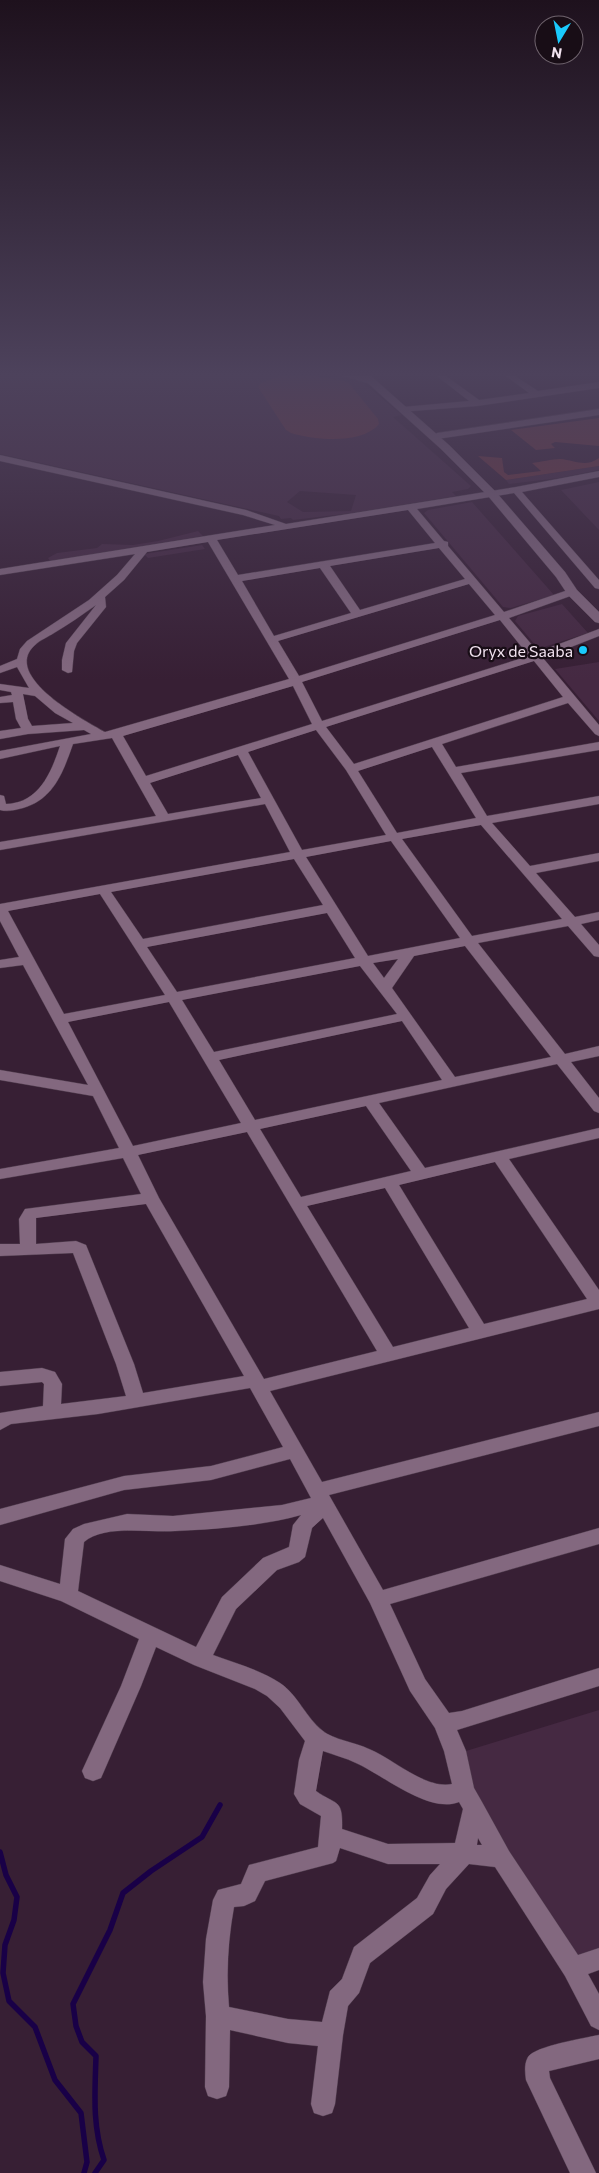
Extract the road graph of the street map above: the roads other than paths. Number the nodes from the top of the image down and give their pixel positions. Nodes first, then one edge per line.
1 (87, 477) edge
2 (478, 477) edge
3 (479, 477) edge
4 (581, 477) edge
5 (516, 490) junction
6 (495, 493) junction
7 (410, 507) junction
8 (285, 526) junction
9 (211, 538) junction
10 (444, 544) junction
11 (143, 550) junction
12 (323, 564) junction
13 (0, 572) edge
14 (235, 579) junction
15 (473, 580) junction
16 (599, 587) edge
17 (576, 591) junction
18 (100, 596) junction
19 (599, 609) edge
20 (357, 614) junction
21 (503, 616) junction
22 (599, 619) edge
23 (599, 632) edge
24 (271, 640) junction
25 (536, 656) junction
26 (21, 661) junction
27 (0, 670) edge
28 (68, 670) dead end
29 (296, 681) junction
30 (0, 687) edge
31 (39, 693) junction
32 (17, 694) junction
33 (571, 698) junction
34 (0, 700) edge
35 (318, 724) junction
36 (86, 726) junction
37 (28, 730) junction
38 (599, 732) edge
39 (0, 735) edge
40 (110, 736) junction
41 (68, 741) junction
42 (435, 742) junction
43 (599, 746) edge
44 (241, 750) junction
45 (0, 755) edge
46 (351, 770) junction
47 (454, 771) junction
48 (143, 781) junction
49 (0, 799) edge
50 (269, 800) junction
51 (599, 800) edge
52 (164, 818) junction
53 (484, 821) junction
54 (394, 837) junction
55 (0, 846) edge
56 (298, 854) junction
57 (599, 857) edge
58 (529, 870) junction
59 (103, 889) junction
60 (0, 908) edge
61 (331, 908) junction
62 (599, 916) edge
63 (572, 921) junction
64 (469, 941) junction
65 (139, 944) junction
66 (409, 952) junction
67 (599, 953) edge
68 (27, 960) junction
69 (364, 961) junction
70 (0, 964) edge
71 (385, 988) junction
72 (174, 998) junction
73 (406, 1016) junction
74 (59, 1019) junction
75 (599, 1051) edge
76 (210, 1057) junction
77 (561, 1059) junction
78 (0, 1075) edge
79 (33, 1081) junction
80 (451, 1082) junction
81 (0, 1084) edge
82 (99, 1092) junction
83 (369, 1099) junction
84 (599, 1108) edge
85 (250, 1125) junction
86 (599, 1133) edge
87 (128, 1152) junction
88 (499, 1156) junction
89 (0, 1174) edge
90 (421, 1174) junction
91 (389, 1182) junction
92 (151, 1198) junction
93 (297, 1203) junction
94 (0, 1250) edge
95 (28, 1250) junction
96 (599, 1303) edge
97 (480, 1332) junction
98 (388, 1354) junction
99 (0, 1379) edge
100 (256, 1384) junction
101 (136, 1400) junction
102 (52, 1412) junction
103 (599, 1418) edge
104 (0, 1423) edge
105 (294, 1451) junction
106 (322, 1499) junction
107 (0, 1517) edge
108 (599, 1536) edge
109 (0, 1573) edge
110 (67, 1595) junction
111 (378, 1600) junction
112 (150, 1635) junction
113 (201, 1659) junction
114 (599, 1677) edge
115 (444, 1724) junction
116 (316, 1739) junction
117 (93, 1771) dead end
118 (469, 1799) junction
119 (332, 1835) junction
120 (464, 1853) junction
121 (501, 1858) junction
122 (599, 1959) edge
123 (573, 1968) junction
124 (218, 2016) junction
125 (599, 2018) edge
126 (330, 2035) junction
127 (599, 2047) edge
128 (217, 2087) dead end
129 (323, 2104) dead end
130 (583, 2173) edge

1 - 8 street
2 - 6 street
3 - 6 street
4 - 5 street
5 - 6 street
5 - 16 street
6 - 7 street
6 - 17 street
7 - 8 street
7 - 10 street
8 - 9 street
9 - 11 street
9 - 14 street
10 - 12 street
10 - 15 street
11 - 13 street
11 - 18 street
12 - 14 street
12 - 20 street
14 - 24 street
15 - 20 street
15 - 21 street
16 - 17 street
17 - 19 street
17 - 21 street
17 - 22 street
18 - 26 street
18 - 28 street
20 - 24 street
21 - 25 street
21 - 29 street
23 - 25 street
24 - 29 street
25 - 33 street
25 - 35 street
26 - 27 street
26 - 31 street
29 - 35 street
29 - 40 street
30 - 32 street
31 - 32 street
31 - 36 street
32 - 34 street
32 - 37 street
33 - 38 street
33 - 42 street
35 - 44 street
35 - 46 street
36 - 37 street
36 - 40 street
37 - 39 street
40 - 41 street
40 - 48 street
41 - 45 street
41 - 49 street
42 - 46 street
42 - 47 street
43 - 47 street
44 - 48 street
44 - 50 street
46 - 54 street
47 - 53 street
48 - 52 street
50 - 52 street
50 - 56 street
51 - 53 street
52 - 55 street
53 - 54 street
53 - 58 street
54 - 56 street
54 - 64 street
56 - 59 street
56 - 61 street
57 - 58 street
58 - 63 street
59 - 60 street
59 - 65 street
60 - 68 street
61 - 65 street
61 - 69 street
62 - 63 street
63 - 64 street
63 - 67 street
64 - 66 street
64 - 77 street
65 - 72 street
66 - 69 street
66 - 71 street
68 - 70 street
68 - 74 street
69 - 71 street
69 - 72 street
71 - 73 street
72 - 74 street
72 - 76 street
73 - 76 street
73 - 80 street
74 - 82 street
75 - 77 street
76 - 85 street
77 - 80 street
77 - 84 street
78 - 79 street
79 - 81 street
79 - 82 street
80 - 83 street
82 - 87 street
83 - 85 street
83 - 90 street
85 - 87 street
85 - 93 street
86 - 88 street
87 - 89 street
87 - 92 street
88 - 90 street
88 - 96 street
90 - 91 street
91 - 93 street
91 - 97 street
92 - 95 street
92 - 100 street
93 - 98 street
94 - 95 street
95 - 101 street
96 - 97 street
97 - 98 street
98 - 100 street
99 - 102 street
100 - 101 street
100 - 105 street
101 - 102 street
102 - 104 street
103 - 106 street
105 - 106 street
105 - 107 street
106 - 110 street
106 - 111 street
106 - 113 street
108 - 111 street
109 - 110 street
110 - 112 street
111 - 115 street
112 - 113 street
112 - 117 street
113 - 116 street
114 - 115 street
115 - 118 street
116 - 118 street
116 - 119 street
118 - 120 street
118 - 121 street
119 - 120 street
119 - 124 street
120 - 121 street
120 - 126 street
121 - 123 street
122 - 123 street
123 - 125 street
124 - 126 street
124 - 128 street
126 - 129 street
127 - 130 street

